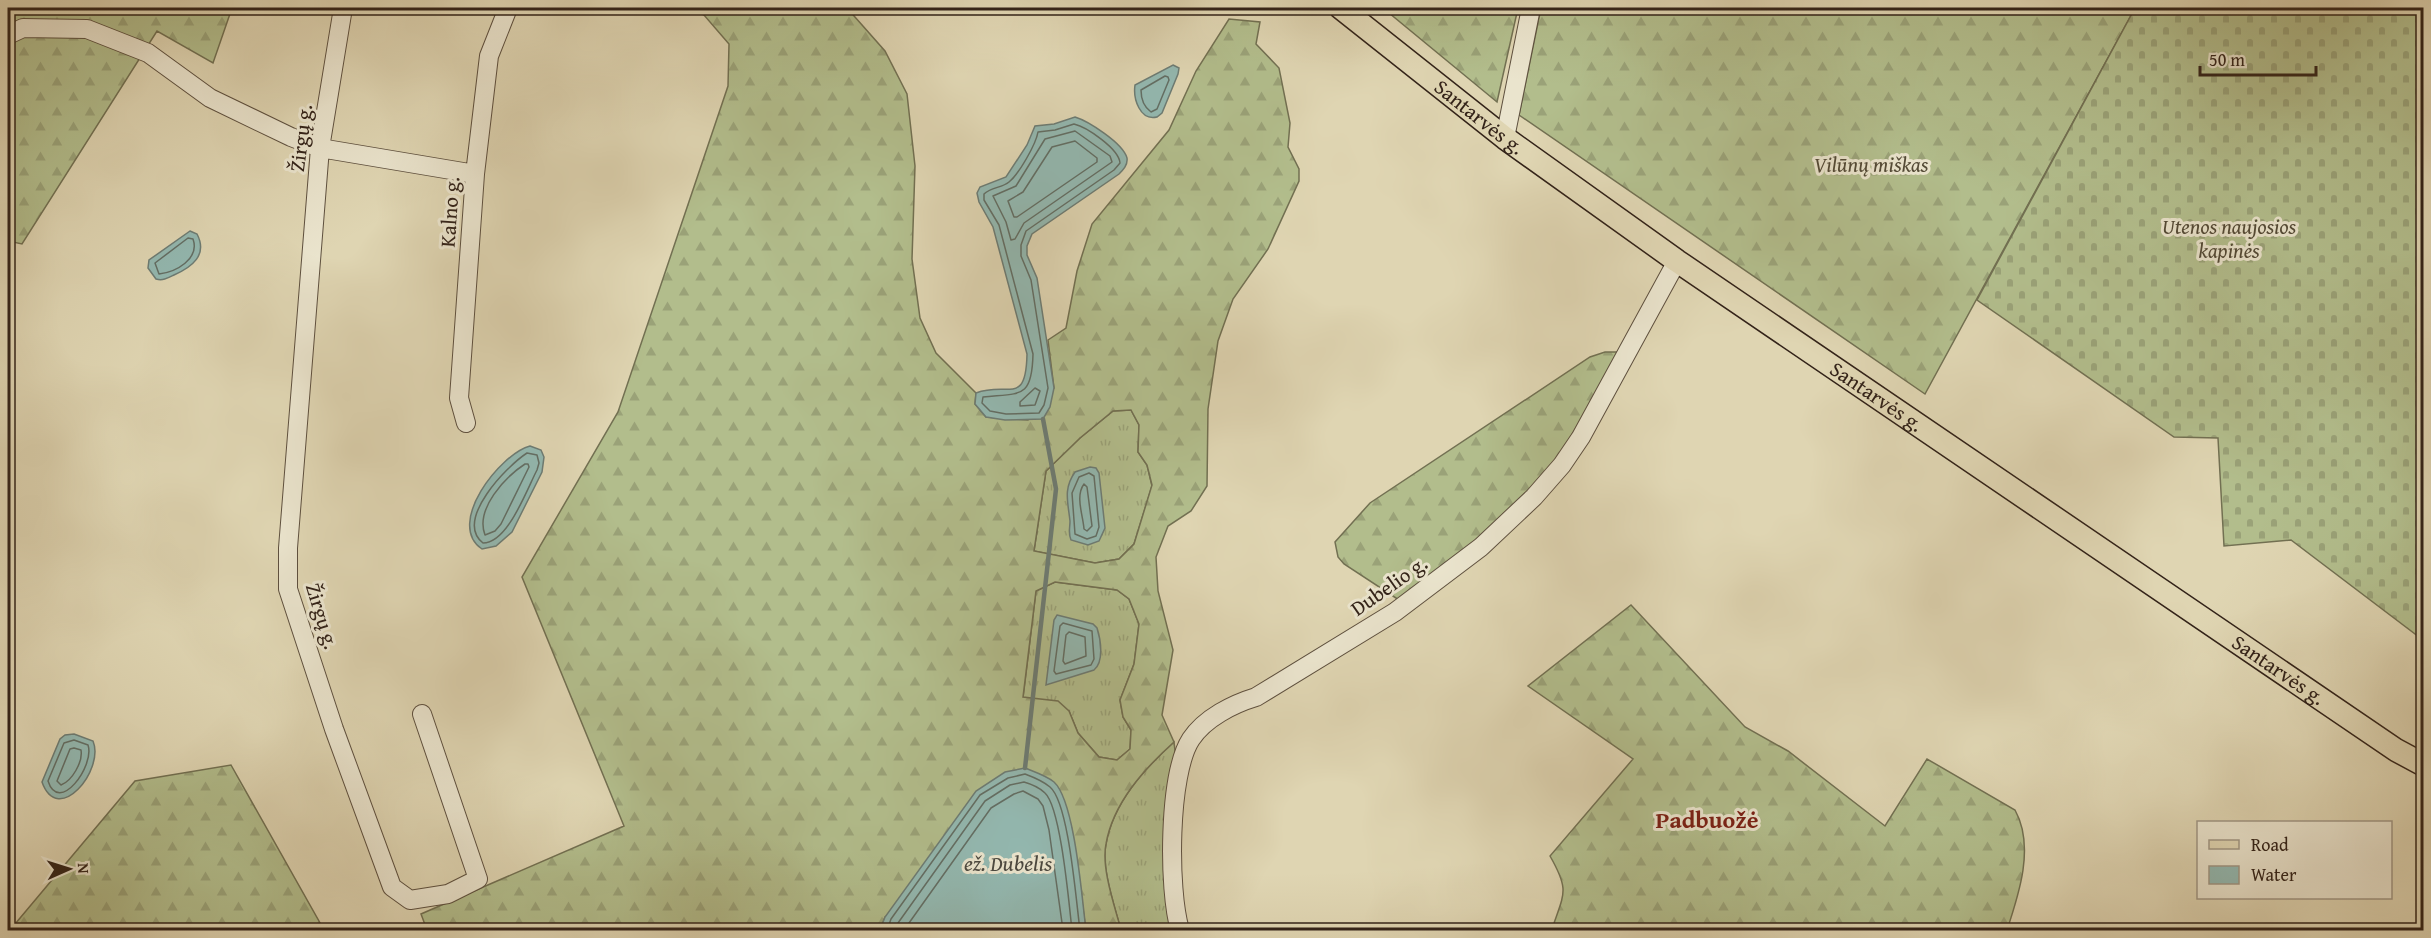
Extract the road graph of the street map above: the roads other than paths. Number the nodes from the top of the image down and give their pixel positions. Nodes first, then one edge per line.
1 (343, 8) edge
2 (508, 8) edge
3 (1341, 8) edge
4 (1531, 8) edge
5 (8, 35) edge
6 (1505, 138) junction
7 (320, 148) junction
8 (475, 174) junction
9 (1677, 261) junction
10 (466, 423) dead end
11 (422, 714) dead end
12 (2424, 765) edge
13 (1180, 930) edge

1 - 7 street, Žirgų g.
2 - 8 street, Kalno g.
3 - 6 main road, Santarvės g.
4 - 6 street
5 - 7 street
6 - 9 main road, Santarvės g.
7 - 8 street
7 - 11 street, Žirgų g.
8 - 10 street, Kalno g.
9 - 12 main road, Santarvės g.
9 - 13 street, Dubelio g.

